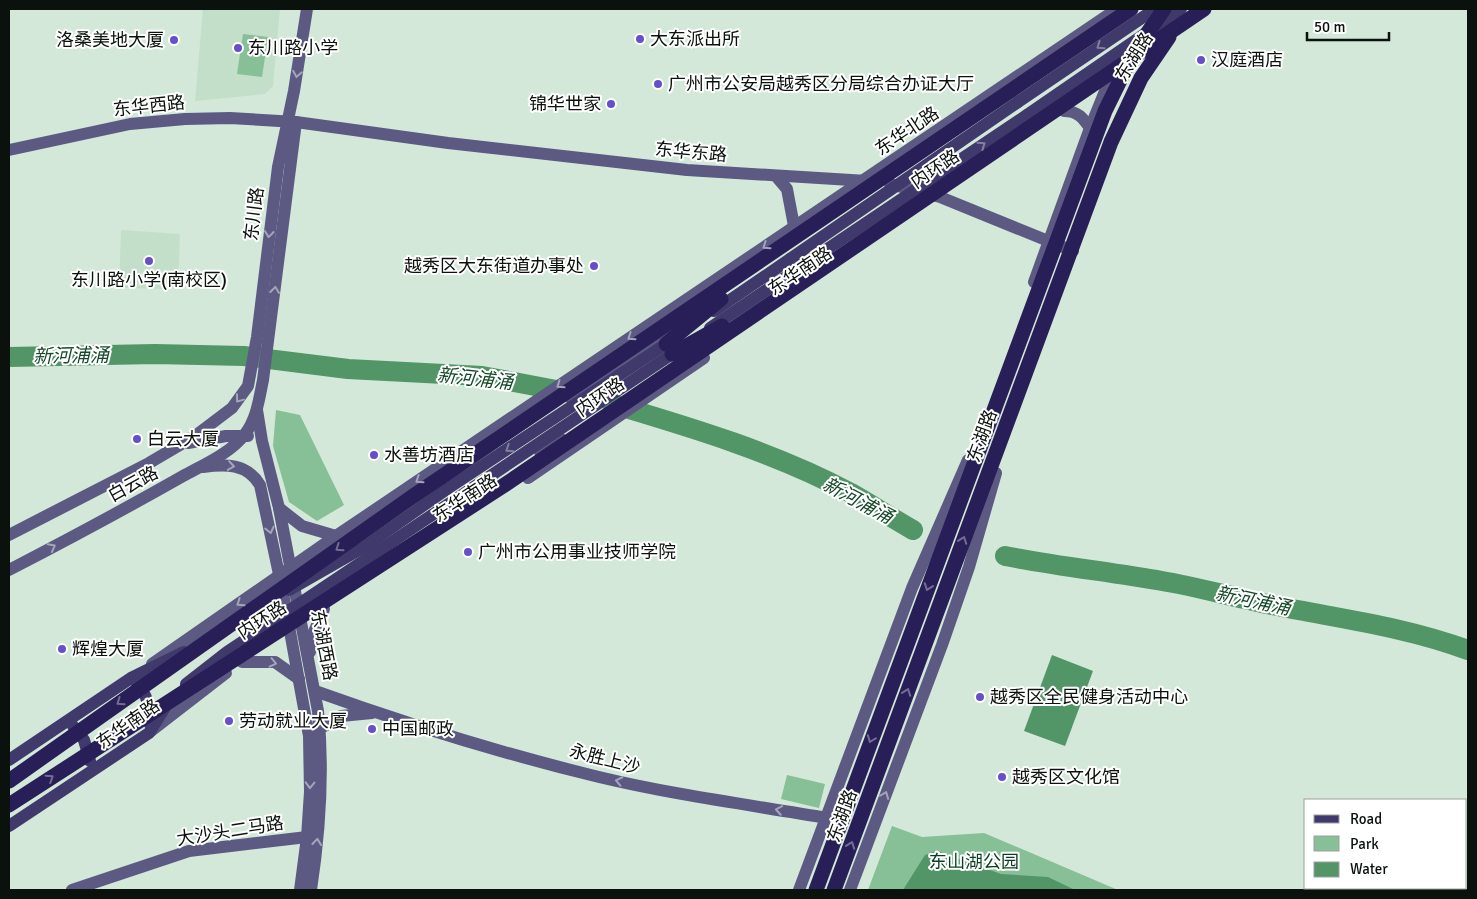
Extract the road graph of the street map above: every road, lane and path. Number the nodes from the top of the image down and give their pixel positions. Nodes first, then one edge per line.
1 (307, 9) edge
2 (1117, 9) edge
3 (1155, 9) edge
4 (1164, 9) edge
5 (1181, 9) edge
6 (1203, 10) edge
7 (1140, 12) edge
8 (1172, 35) junction
9 (1124, 48) junction
10 (1109, 81) junction
11 (1064, 111) junction
12 (292, 121) junction
13 (1090, 128) junction
14 (935, 133) junction
15 (9, 150) edge
16 (908, 151) junction
17 (776, 176) junction
18 (969, 177) junction
19 (865, 180) junction
20 (888, 183) junction
21 (923, 191) junction
22 (940, 197) junction
23 (796, 231) junction
24 (1048, 241) junction
25 (1073, 251) junction
26 (804, 280) junction
27 (669, 349) junction
28 (257, 380) junction
29 (532, 404) junction
30 (257, 410) junction
31 (243, 436) junction
32 (262, 441) junction
33 (180, 444) junction
34 (540, 452) junction
35 (196, 469) junction
36 (538, 471) junction
37 (279, 508) junction
38 (9, 535) edge
39 (336, 536) junction
40 (291, 567) junction
41 (9, 570) edge
42 (280, 575) junction
43 (318, 575) junction
44 (324, 588) junction
45 (289, 590) junction
46 (298, 604) junction
47 (324, 609) junction
48 (287, 612) junction
49 (898, 626) junction
50 (296, 627) junction
51 (942, 645) junction
52 (242, 662) junction
53 (309, 662) junction
54 (131, 678) junction
55 (299, 679) junction
56 (315, 690) junction
57 (379, 713) junction
58 (67, 721) junction
59 (320, 727) junction
60 (149, 732) junction
61 (309, 736) junction
62 (9, 760) edge
63 (93, 770) junction
64 (9, 782) edge
65 (9, 805) edge
66 (827, 818) junction
67 (9, 826) edge
68 (307, 837) junction
69 (72, 890) edge
70 (300, 890) edge
71 (311, 890) edge
72 (799, 890) edge
73 (816, 890) edge
74 (834, 890) edge
75 (850, 890) edge

1 -> 12 main road, 东川路
2 - 14 main road, 东华北路
3 - 7 main road
4 -> 73 highway, 东湖路, bridge
5 - 9 main road
6 - 8 main road
6 - 26 highway, 内环路, bridge
74 -> 6 highway, 东湖路, bridge
7 - 9 main road
7 - 23 highway, 内环路, bridge
7 -> 27 main road, bridge
8 - 10 main road
8 - 25 main road
9 - 10 main road
27 -> 9 main road, bridge
10 - 11 main road
10 - 13 main road
11 - 13 main road
11 - 18 main road
12 - 15 main road, 东华西路
12 - 17 main road, 东华东路
12 - 28 main road, 东川路
13 - 24 main road
14 - 16 main road, 东华北路
14 - 18 main road
16 - 19 main road, 东华北路
16 - 20 main road
17 - 19 main road, 东华东路
17 - 23 main road
18 - 21 main road
18 - 22 main road
19 - 20 main road, 东华东路
19 - 23 main road, 东华南路
20 - 21 main road, 东华东路
20 - 29 main road, bridge
21 - 22 main road, 东华东路
21 - 34 main road
22 - 24 main road, 东华东路
22 - 36 main road, 东华南路
23 - 27 highway, bridge
23 -> 29 main road, 东华南路
23 -> 64 highway, 内环路, bridge
24 - 25 main road, 东华东路
24 - 49 main road
25 - 51 main road
26 - 27 highway, bridge
65 -> 26 highway, 内环路, bridge
27 -> 43 main road, bridge
27 - 44 main road, bridge
28 - 30 main road
28 -> 33 main road, 白云路
29 - 34 main road
29 -> 39 main road, 东华南路
30 - 31 main road, 白云路
30 - 32 main road, 东湖西路
31 - 32 main road
31 - 33 main road
31 - 35 main road, 白云路
32 - 37 main road, 东湖西路
33 - 38 main road, 白云路
34 - 36 main road
41 -> 35 main road, 白云路
35 -> 42 main road, 东湖西路
36 - 47 main road, 东华南路
37 - 39 main road
37 - 40 main road, 东湖西路
39 - 40 main road, 东华南路
40 - 42 main road, 东华南路
40 - 45 main road, 东湖西路
42 - 45 main road, 东湖西路
42 -> 54 main road, 东华南路
43 - 44 main road
43 - 45 main road
44 - 46 main road
45 - 46 main road, 东湖西路
45 - 48 main road, 东湖西路
45 - 54 main road
46 - 48 main road
46 - 50 main road, 东湖西路
47 - 50 main road, 东华南路
47 - 53 main road
48 - 50 main road, 东湖西路
48 - 60 main road
49 - 51 main road
49 - 66 main road
50 - 52 main road, 东华南路
50 - 53 main road, 东湖西路
50 - 55 main road, 东湖西路
75 -> 51 main road
52 -> 55 main road
52 - 60 main road, 东华南路
53 - 56 main road, 东湖西路
54 - 58 main road, 东华南路
54 - 60 main road
55 - 61 main road, 东湖西路
56 - 57 main road
56 - 59 main road, 东湖西路
57 - 59 main road
66 -> 57 main road, 永胜上沙
58 - 62 main road, 东华南路
58 - 63 main road
59 - 61 main road
71 -> 59 main road, 东湖西路
60 - 63 main road, 东华南路
61 -> 68 main road, 东湖西路
63 - 67 main road, 东华南路
66 - 72 main road
68 - 69 main road, 大沙头二马路
68 - 70 main road, 东湖西路

